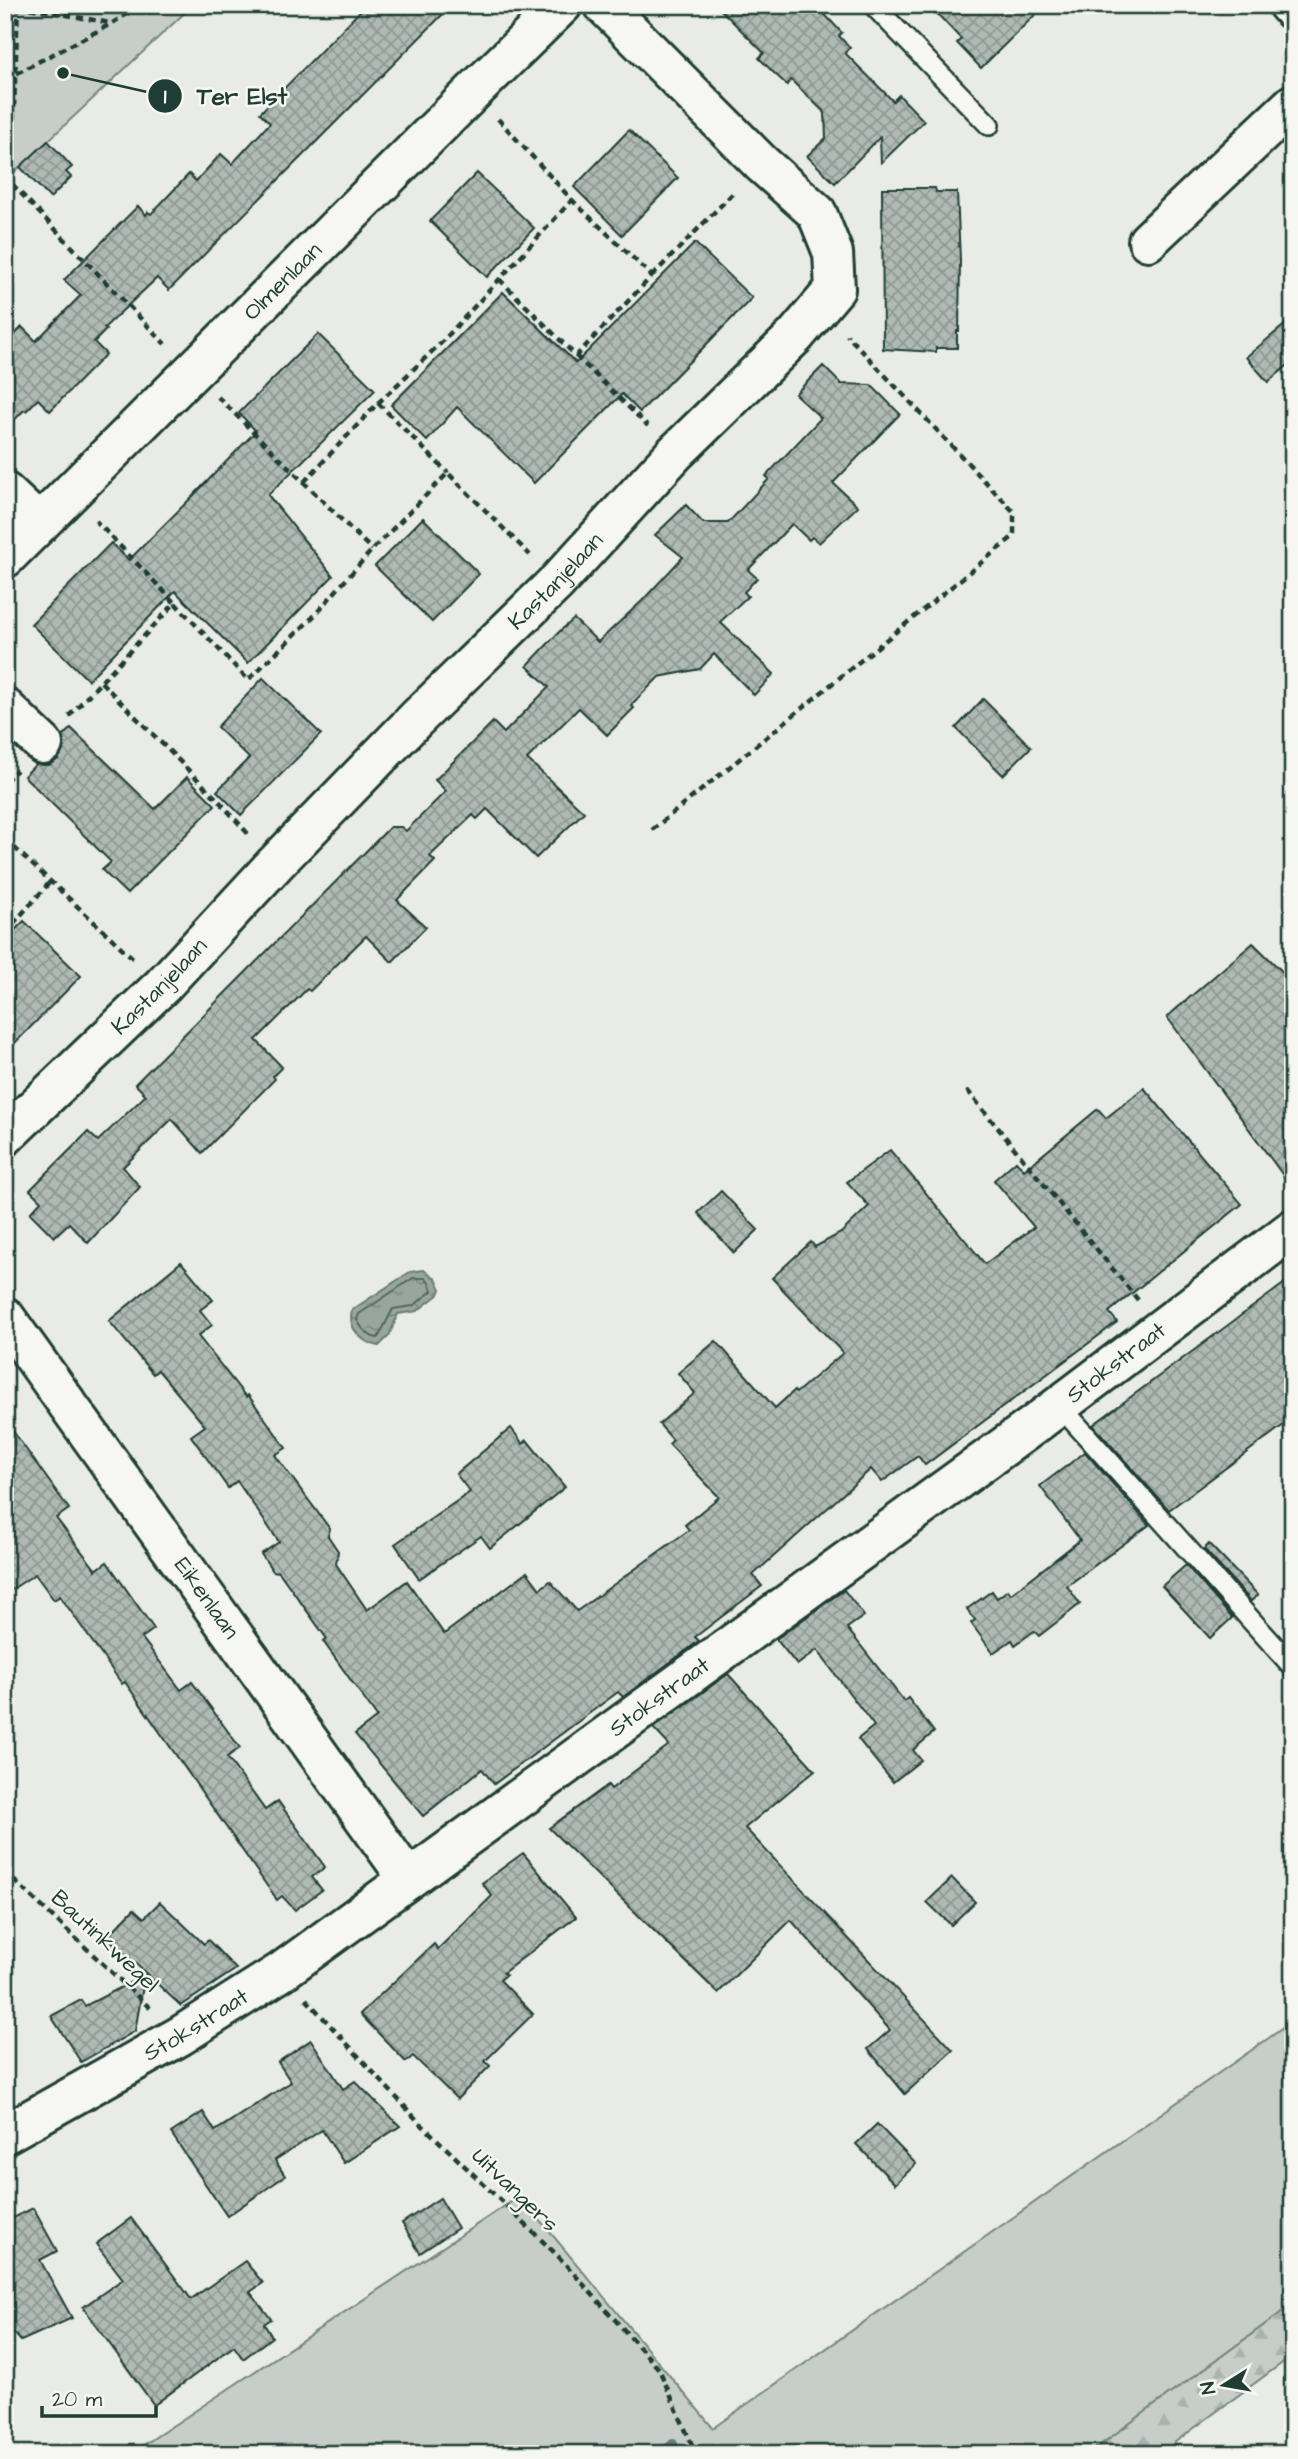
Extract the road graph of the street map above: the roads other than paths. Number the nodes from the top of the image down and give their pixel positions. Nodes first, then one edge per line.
1 (562, 5) edge
2 (604, 5) edge
3 (873, 5) edge
4 (1289, 5) edge
5 (1293, 10) edge
6 (1293, 104) edge
7 (989, 125) dead end
8 (1148, 241) dead end
9 (5, 492) edge
10 (39, 524) junction
11 (5, 558) edge
12 (5, 708) edge
13 (43, 744) road end
14 (5, 1136) edge
15 (1293, 1229) edge
16 (5, 1317) edge
17 (1059, 1405) junction
18 (1293, 1667) edge
19 (408, 1879) junction
20 (5, 2134) edge

1 - 10 street, Olmenlaan
2 - 14 street, Kastanjelaan
3 - 7 lane
4 - 5 street
6 - 8 street
9 - 10 street
10 - 11 street, Olmenlaan
12 - 13 street
15 - 17 street, Stokstraat
16 - 19 street, Eikenlaan
17 - 18 lane
17 - 19 street, Stokstraat
19 - 20 street, Stokstraat

